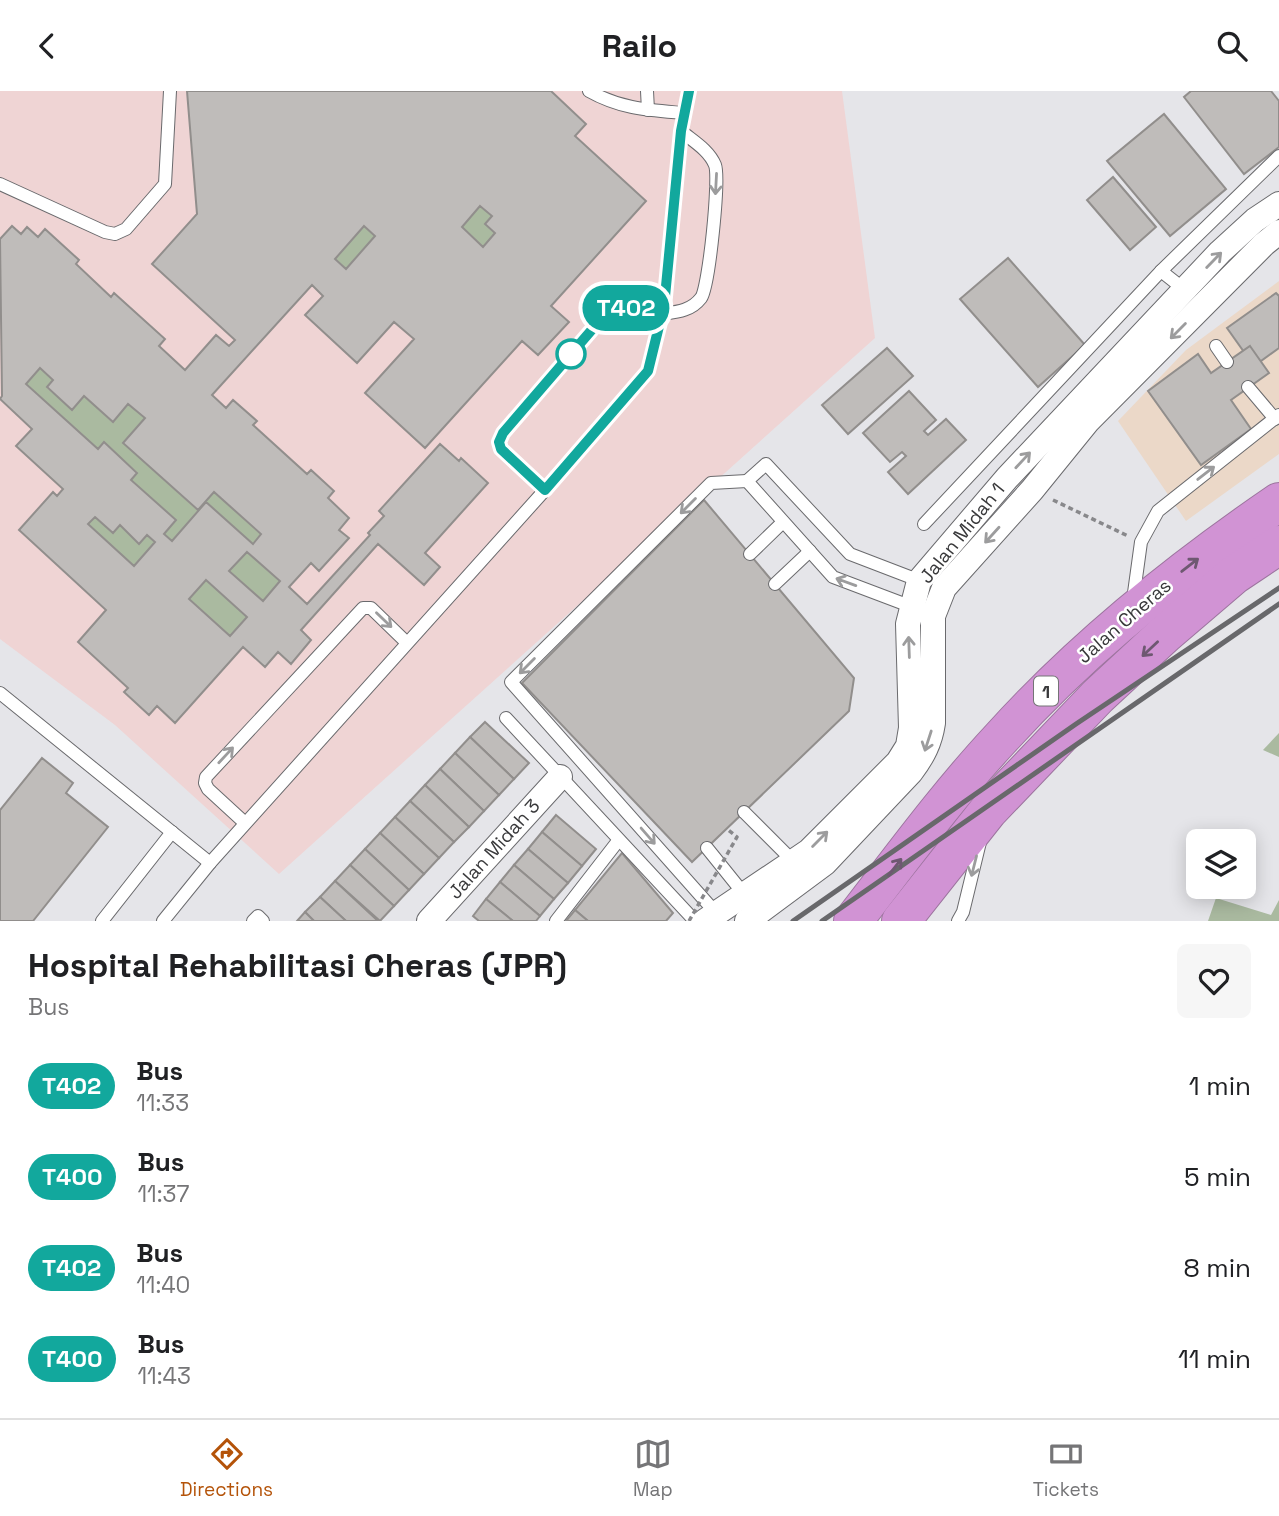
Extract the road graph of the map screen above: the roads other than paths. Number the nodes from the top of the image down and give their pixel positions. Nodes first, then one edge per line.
1 (170, 91) edge
2 (589, 91) edge
3 (647, 91) edge
4 (689, 91) edge
5 (648, 110) junction
6 (683, 113) junction
7 (681, 131) junction
8 (1279, 156) edge
9 (0, 184) edge
10 (1279, 204) edge
11 (1279, 232) edge
12 (1161, 271) junction
13 (1185, 290) junction
14 (663, 310) junction
15 (1216, 346) dead end
16 (1227, 362) dead end
17 (1248, 387) dead end
18 (1277, 417) edge
19 (747, 481) junction
20 (545, 490) junction
21 (1279, 502) edge
22 (783, 522) junction
23 (924, 524) dead end
24 (1279, 545) edge
25 (810, 551) junction
26 (750, 554) dead end
27 (919, 581) junction
28 (775, 584) dead end
29 (944, 588) junction
30 (923, 611) junction
31 (1132, 611) junction
32 (406, 642) junction
33 (0, 693) edge
34 (506, 718) dead end
35 (560, 777) junction
36 (988, 811) junction
37 (744, 812) dead end
38 (245, 823) junction
39 (172, 832) junction
40 (618, 841) junction
41 (707, 848) dead end
42 (793, 861) junction
43 (210, 863) junction
44 (744, 894) junction
45 (705, 918) edge
46 (102, 921) edge
47 (163, 921) edge
48 (253, 921) edge
49 (263, 921) edge
50 (429, 921) edge
51 (556, 921) edge
52 (747, 921) edge
53 (853, 921) edge
54 (901, 921) edge
55 (958, 921) edge

1 - 9 lane
2 - 5 lane
3 - 5 lane
4 - 6 lane
5 - 6 lane
6 - 7 lane
7 - 14 lane
7 -> 14 lane
8 - 12 lane
13 -> 10 street, Jalan Midah 1
11 -> 29 street, Jalan Midah 1
12 - 13 lane
12 - 23 lane
27 -> 13 street, Jalan Midah 1
14 - 20 lane
14 - 20 lane
15 - 16 lane
17 - 18 lane
31 -> 18 lane
19 - 22 lane
19 - 27 lane
19 -> 45 lane
20 - 32 lane
31 -> 21 highway, Jalan Cheras / 1
22 - 25 lane
22 - 26 lane
24 -> 36 highway, Jalan Cheras / 1
25 - 28 lane
30 -> 25 lane
27 - 29 lane
27 - 30 street, Jalan Midah 1
29 - 30 street, Jalan Midah 1
42 -> 30 street, Jalan Midah 1
30 -> 52 street, Jalan Midah 1
53 -> 31 highway, Jalan Cheras / 1
32 - 38 lane
38 -> 32 lane
33 - 39 lane
34 - 35 lane
35 - 40 lane
35 - 50 street, Jalan Midah 3
36 - 54 highway, Jalan Cheras / 1
36 -> 55 lane
37 - 42 lane
38 - 43 lane
39 - 43 lane
39 - 46 lane
40 - 45 lane
40 - 51 lane
41 - 44 lane
42 - 44 street, Jalan Midah 1
43 - 47 lane
44 - 45 street, Jalan Midah 1
48 - 49 lane

